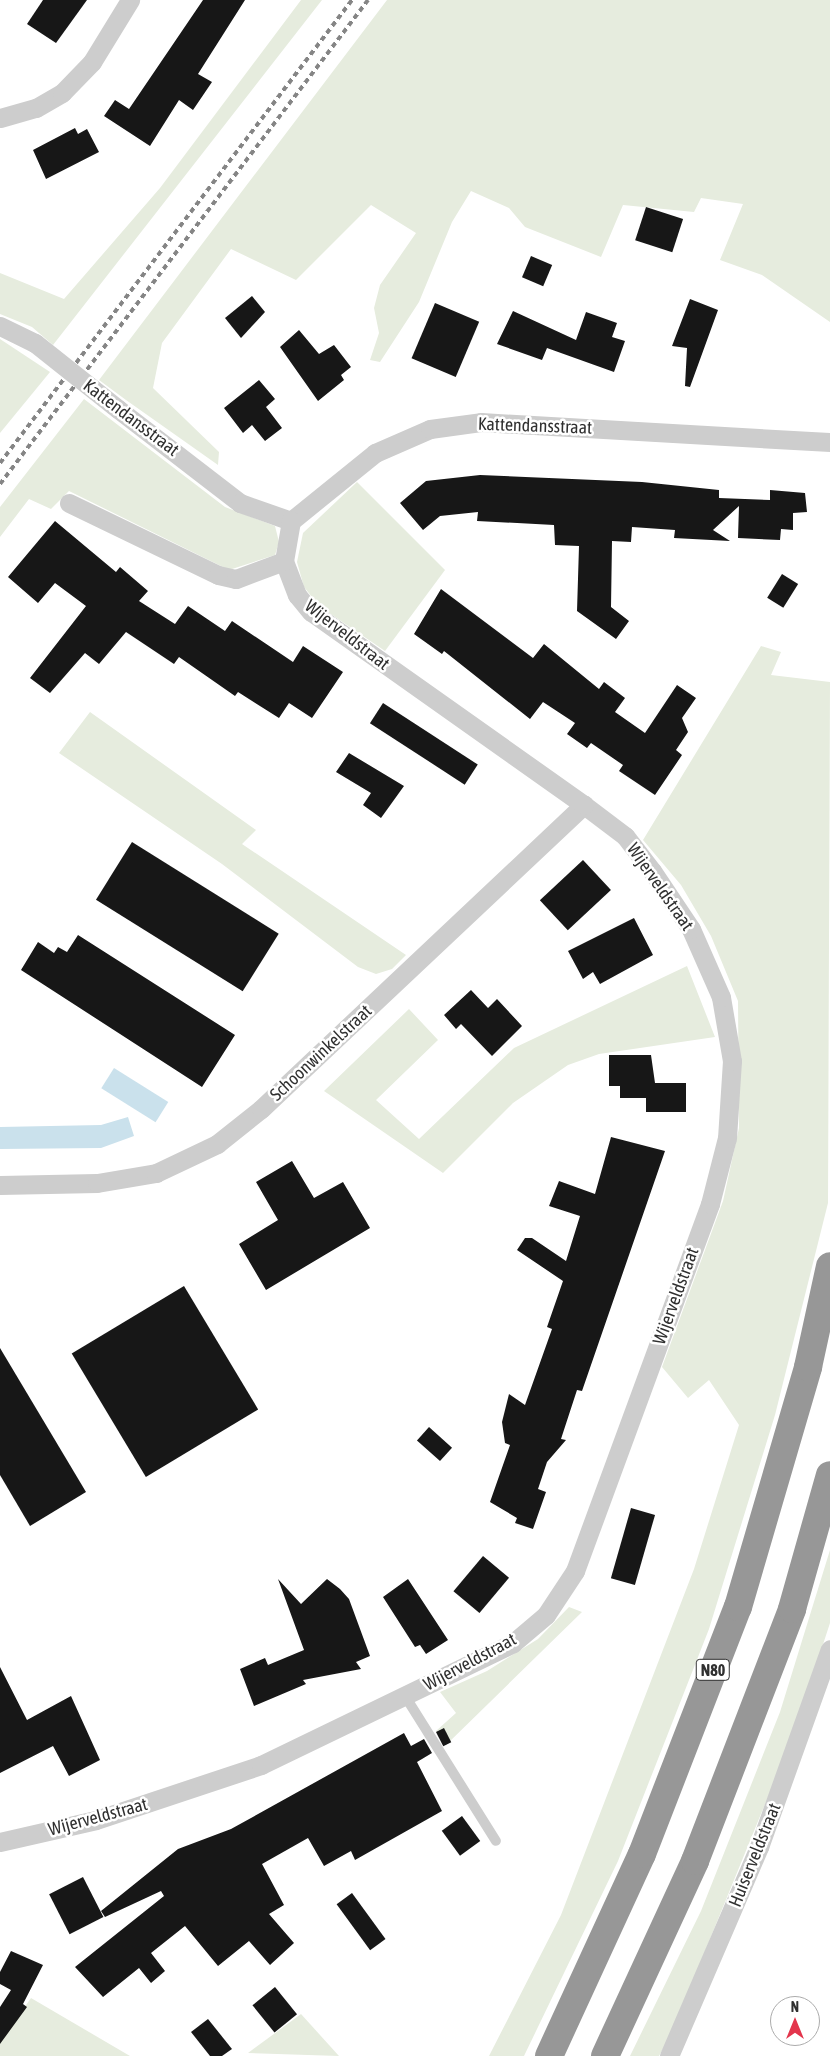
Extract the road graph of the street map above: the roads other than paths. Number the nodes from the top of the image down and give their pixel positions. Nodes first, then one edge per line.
1 (130, 0) edge
2 (0, 118) edge
3 (0, 326) edge
4 (830, 442) edge
5 (69, 503) dead end
6 (291, 521) junction
7 (284, 561) junction
8 (584, 805) junction
9 (0, 1185) edge
10 (830, 1266) edge
11 (830, 1475) edge
12 (830, 1649) edge
13 (405, 1696) junction
14 (496, 1841) dead end
15 (0, 1842) edge
16 (549, 2056) edge
17 (605, 2056) edge
18 (668, 2056) edge

1 - 2 street
3 - 6 street, Kattendansstraat, bridge
4 - 6 street, Kattendansstraat
5 - 7 street
6 - 7 street
7 - 8 street, Wijerveldstraat
8 - 9 street, Schoonwinkelstraat
8 - 13 street, Wijerveldstraat
10 - 16 highway, N80
11 - 17 highway
12 - 18 street, Huiserveldstraat
13 - 14 lane
13 - 15 street, Wijerveldstraat

